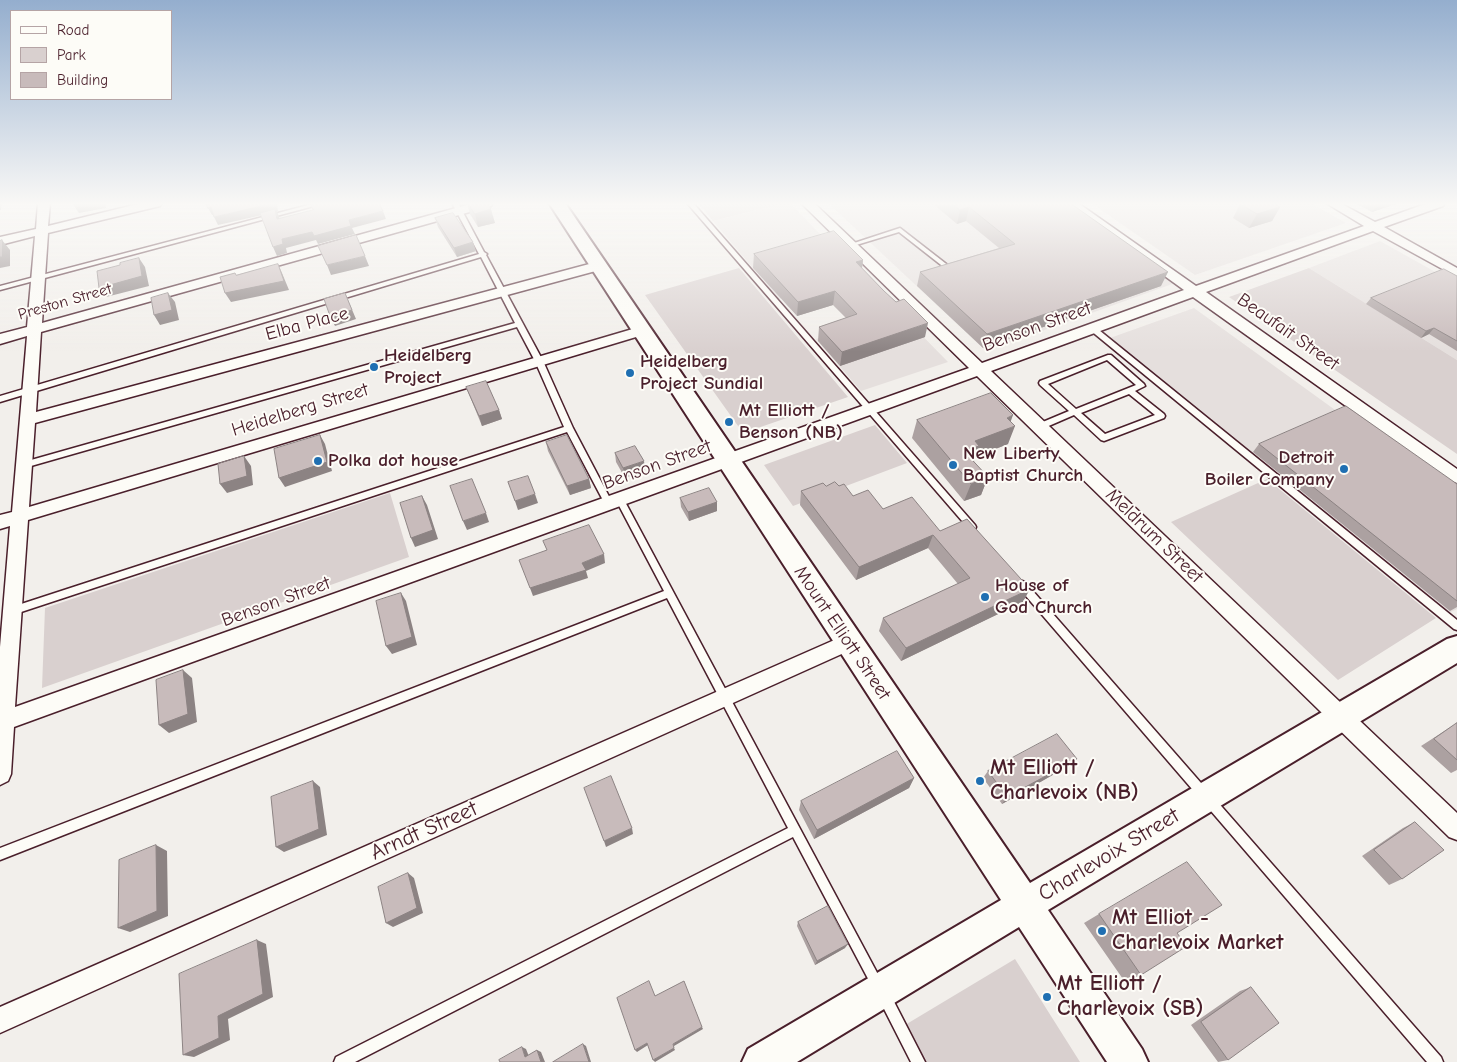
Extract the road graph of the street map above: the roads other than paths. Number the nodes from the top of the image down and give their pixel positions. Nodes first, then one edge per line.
1 (40, 253) edge
2 (134, 253) edge
3 (299, 253) edge
4 (589, 253) edge
5 (733, 253) edge
6 (859, 253) edge
7 (929, 253) edge
8 (1141, 253) edge
9 (1301, 253) edge
10 (1420, 253) edge
11 (484, 254) joint
12 (598, 266) junction
13 (952, 271) edge
14 (1457, 273) edge
15 (38, 278) junction
16 (0, 288) edge
17 (1196, 291) junction
18 (503, 292) junction
19 (519, 324) junction
20 (1092, 328) junction
21 (34, 329) junction
22 (641, 331) junction
23 (0, 339) edge
24 (539, 361) junction
25 (979, 369) junction
26 (30, 390) junction
27 (1130, 390) junction
28 (0, 399) edge
29 (869, 408) junction
30 (1075, 412) junction
31 (27, 420) junction
32 (1041, 426) junction
33 (569, 428) junction
34 (727, 460) junction
35 (24, 465) junction
36 (1457, 476) edge
37 (614, 502) junction
38 (19, 516) junction
39 (0, 522) edge
40 (981, 538) edge
41 (1013, 575) edge
42 (670, 593) junction
43 (12, 611) junction
44 (1457, 626) edge
45 (848, 642) junction
46 (1457, 648) edge
47 (725, 697) junction
48 (1340, 716) junction
49 (2, 721) edge
50 (0, 774) edge
51 (1206, 797) junction
52 (1457, 829) edge
53 (795, 830) junction
54 (0, 854) edge
55 (1024, 905) junction
56 (880, 991) junction
57 (0, 1020) edge
58 (341, 1062) edge
59 (761, 1062) edge
60 (918, 1062) edge
61 (1129, 1062) edge
62 (1436, 1062) edge

1 - 15 street
2 - 15 lane
3 - 21 street, Preston Street
4 - 12 main road, Mount Elliott Street
5 - 29 lane
6 - 25 street, Meldrum Street
7 - 13 lane
8 - 17 street, Beaufait Street
9 - 17 street, Benson Street
10 - 14 street
11 - 18 lane
11 - 26 lane
12 - 18 street, Elba Place
12 - 22 main road, Mount Elliott Street
15 - 16 lane
15 - 21 street
17 - 20 street, Benson Street
17 - 36 street, Beaufait Street
18 - 19 lane
18 - 31 street, Elba Place
19 - 24 lane
19 - 35 lane
20 - 25 street, Benson Street
20 - 44 lane
21 - 23 street, Preston Street
21 - 26 street
22 - 24 street, Heidelberg Street
22 - 34 main road, Mount Elliott Street
24 - 33 lane
24 - 38 street, Heidelberg Street
25 - 29 street, Benson Street
25 - 32 street, Meldrum Street
26 - 28 lane
26 - 31 street
27 - 30 lane
27 - 30 lane
27 - 30 lane
29 - 34 street, Benson Street
29 - 40 lane
30 - 32 lane
31 - 35 street
32 - 48 street, Meldrum Street
33 - 37 lane
33 - 43 lane
34 - 37 street, Benson Street
34 - 45 main road, Mount Elliott Street
35 - 38 street
37 - 42 lane
37 - 49 street, Benson Street
38 - 39 street, Heidelberg Street
38 - 43 street
41 - 51 lane
42 - 47 lane
42 - 54 lane
43 - 49 street
45 - 47 street, Arndt Street
45 - 55 main road, Mount Elliott Street
46 - 48 main road, Charlevoix Street
47 - 53 lane
47 - 57 street, Arndt Street
48 - 51 main road, Charlevoix Street
48 - 52 street, Meldrum Street
49 - 50 street
51 - 55 main road, Charlevoix Street
51 - 62 lane
53 - 56 lane
53 - 58 lane
55 - 56 main road, Charlevoix Street
55 - 61 main road, Mount Elliott Street
56 - 59 main road, Charlevoix Street
56 - 60 lane

